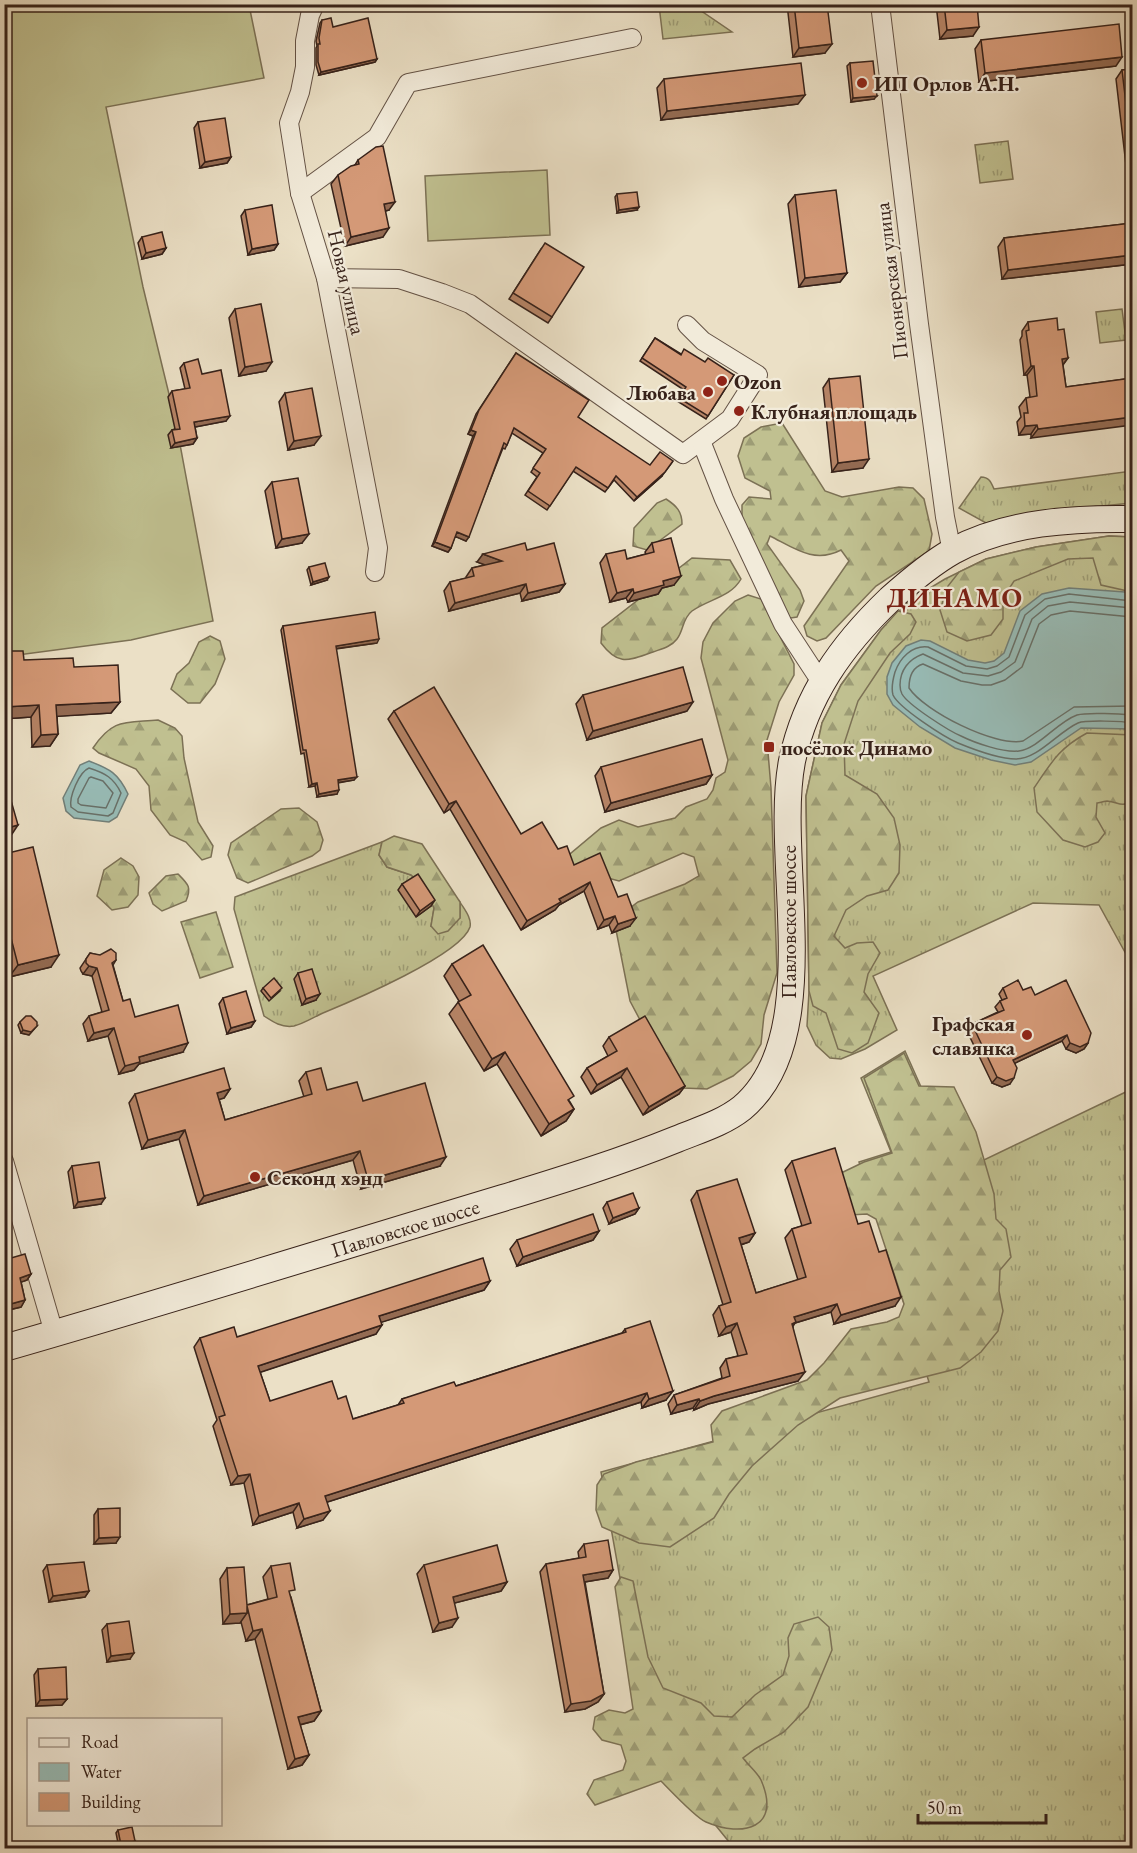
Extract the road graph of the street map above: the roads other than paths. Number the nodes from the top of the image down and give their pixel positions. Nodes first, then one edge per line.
1 (315, 4) edge
2 (880, 4) edge
3 (632, 38) dead end
4 (300, 193) junction
5 (326, 278) junction
6 (687, 325) dead end
7 (700, 441) junction
8 (1132, 519) edge
9 (952, 552) junction
10 (375, 572) dead end
11 (821, 682) junction
12 (4, 1161) edge
13 (54, 1333) junction
14 (4, 1348) edge

1 - 4 street, Новая улица
2 - 9 street, Пионерская улица
3 - 4 street
4 - 5 street, Новая улица
5 - 7 street
5 - 10 street, Новая улица
6 - 7 street
7 - 11 street
8 - 9 main road, Павловское шоссе
9 - 11 main road, Павловское шоссе
11 - 13 main road, Павловское шоссе
12 - 13 street
13 - 14 main road, Павловское шоссе

